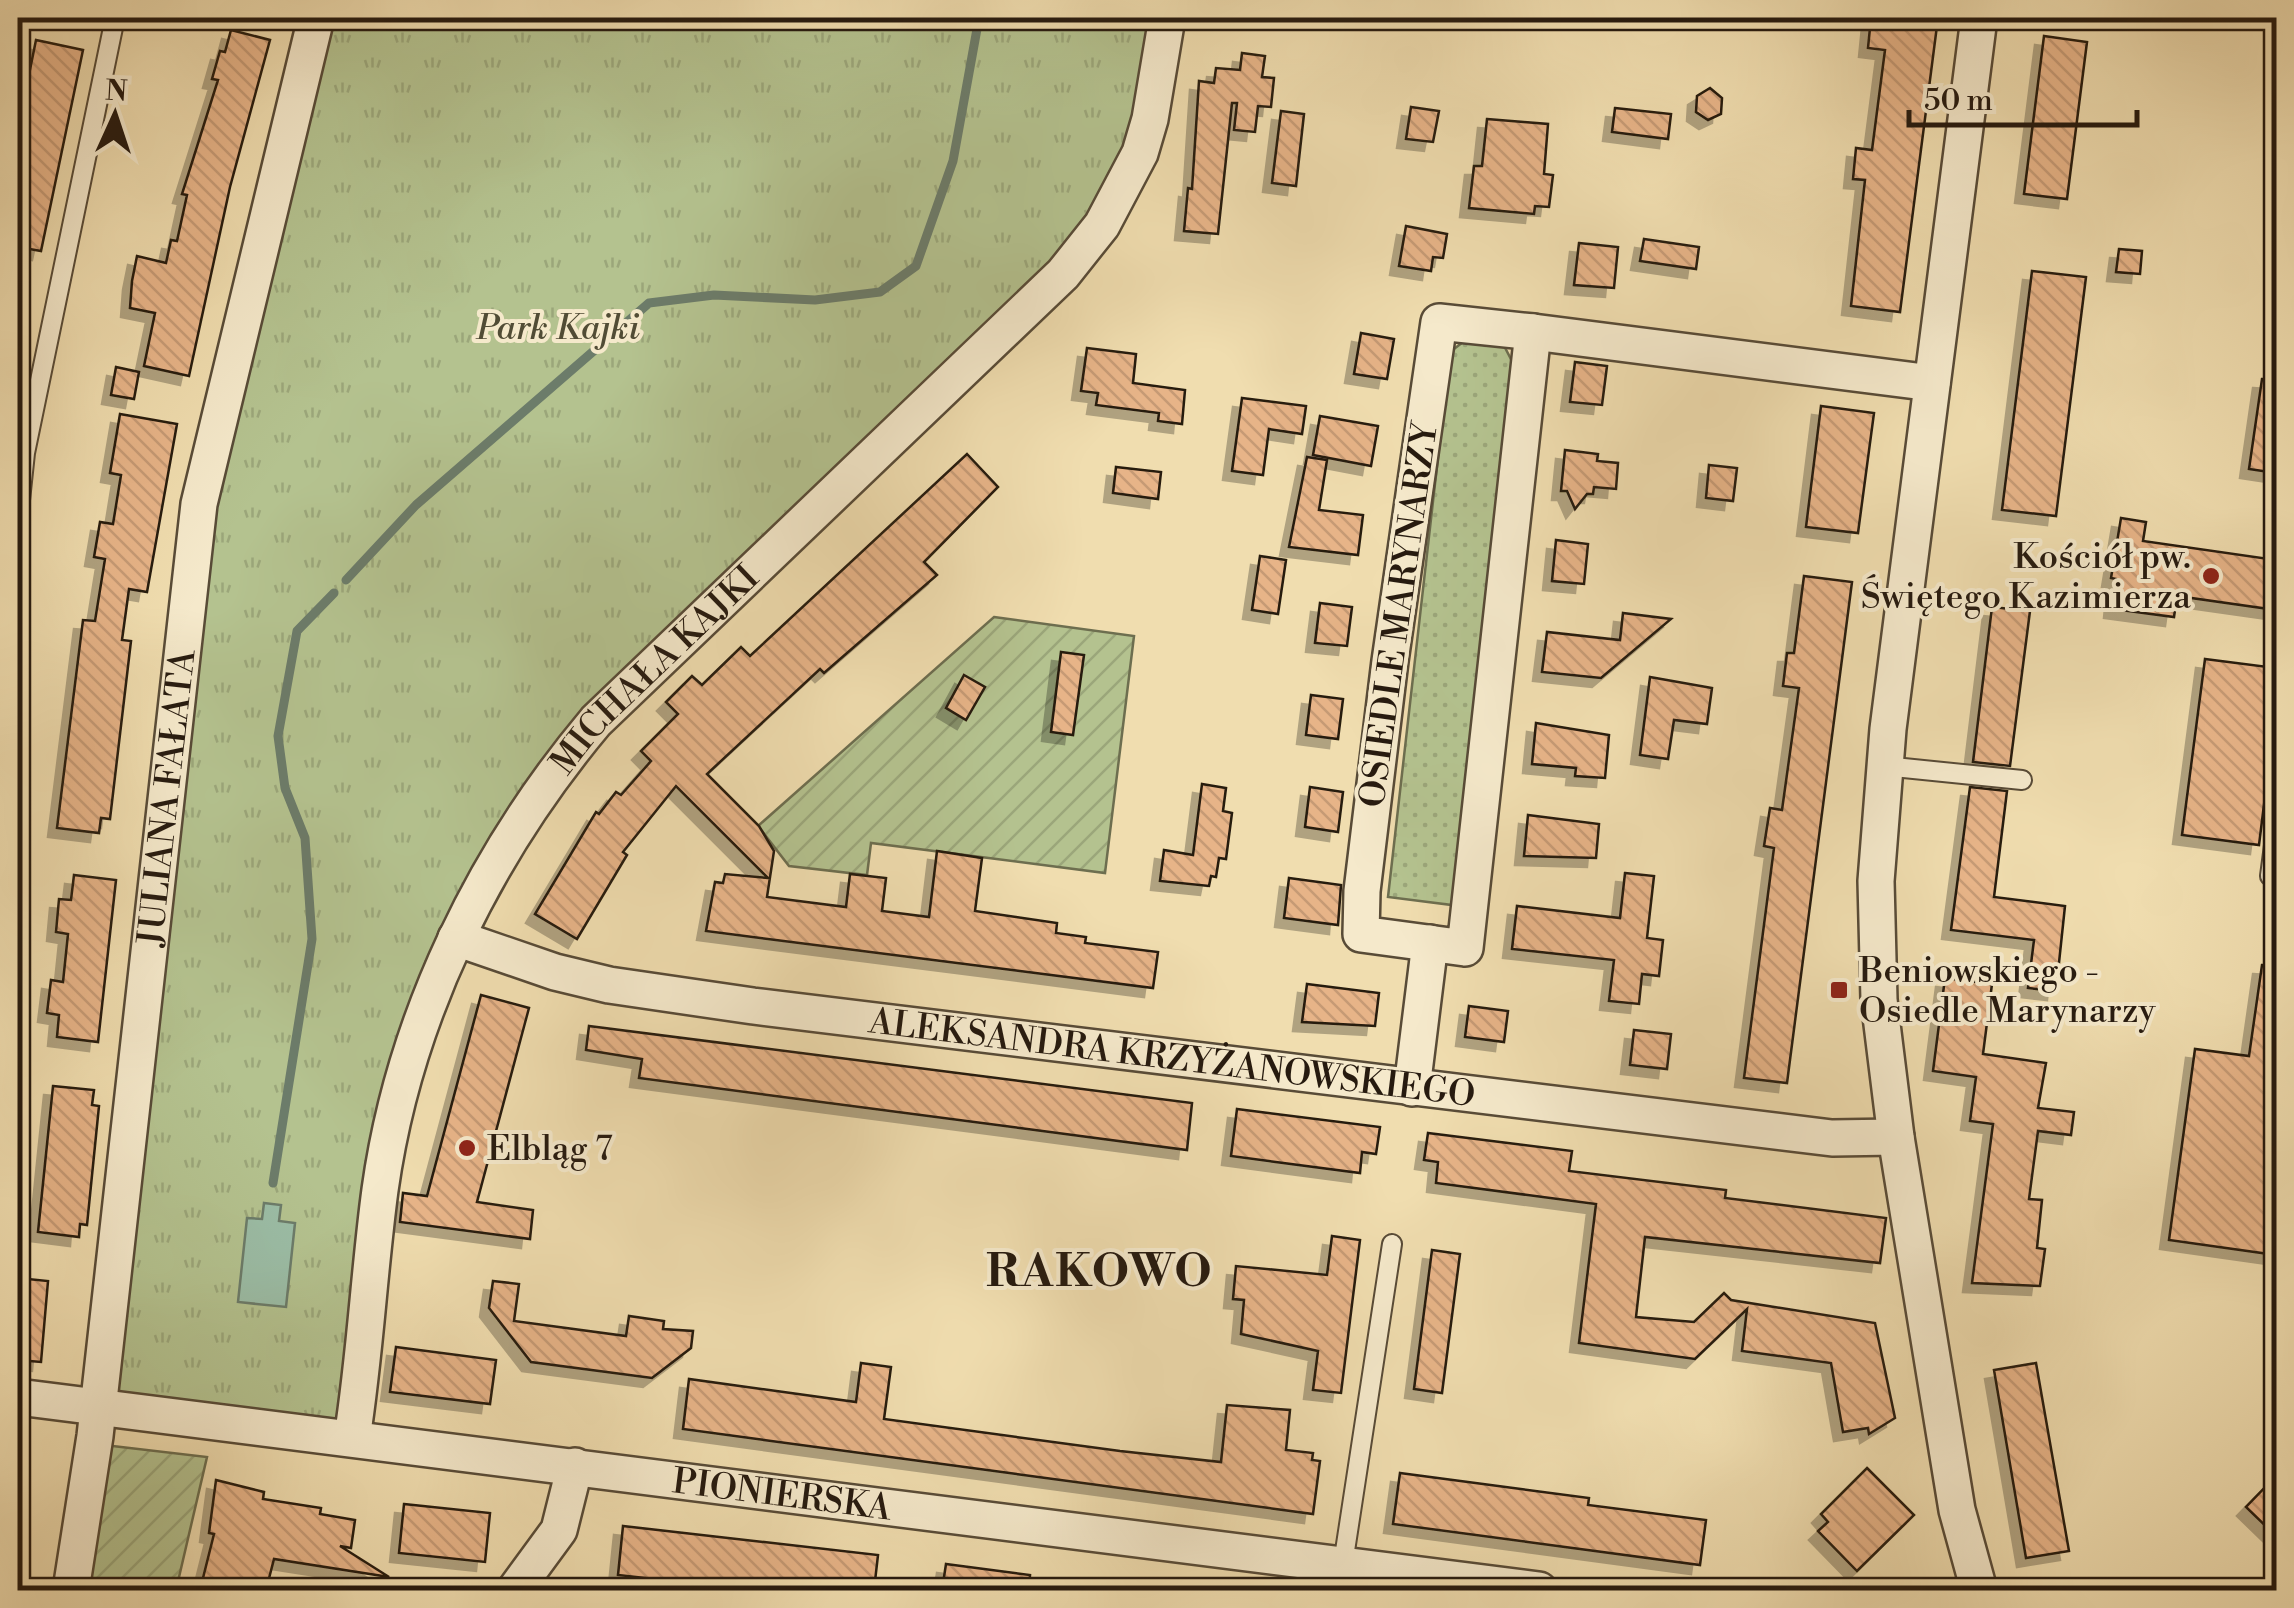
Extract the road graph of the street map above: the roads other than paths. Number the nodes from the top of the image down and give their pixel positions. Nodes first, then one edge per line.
1 (115, 18) edge
2 (316, 18) edge
3 (1167, 18) edge
4 (1980, 18) edge
5 (1533, 332) junction
6 (1932, 383) junction
7 (18, 519) edge
8 (1884, 766) junction
9 (2022, 780) dead end
10 (2276, 830) edge
11 (2270, 876) dead end
12 (456, 938) junction
13 (1430, 943) junction
14 (1412, 1088) junction
15 (1896, 1137) junction
16 (1392, 1244) dead end
17 (26, 1398) dead end
18 (98, 1406) junction
19 (352, 1438) junction
20 (575, 1466) junction
21 (1339, 1577) edge
22 (71, 1590) edge
23 (515, 1590) edge
24 (1538, 1590) edge
25 (1980, 1590) edge

1 - 7 lane
2 - 18 street, JULIANA FAŁATA
3 - 12 street, MICHAŁA KAJKI
4 - 6 street
5 - 6 street, OSIEDLE MARYNARZY
5 - 13 street, OSIEDLE MARYNARZY
5 - 13 street, OSIEDLE MARYNARZY
6 - 8 street
8 - 9 lane
8 - 15 street
10 - 11 lane
12 - 14 street, ALEKSANDRA KRZYŻANOWSKIEGO
12 - 19 street, MICHAŁA KAJKI
13 - 14 street
14 - 15 street, ALEKSANDRA KRZYŻANOWSKIEGO
15 - 25 street
16 - 21 lane
17 - 18 street, PIONIERSKA
18 - 19 street, PIONIERSKA
18 - 22 street, JULIANA FAŁATA
19 - 20 street, PIONIERSKA
20 - 21 street, PIONIERSKA
20 - 23 street
21 - 24 street, PIONIERSKA

